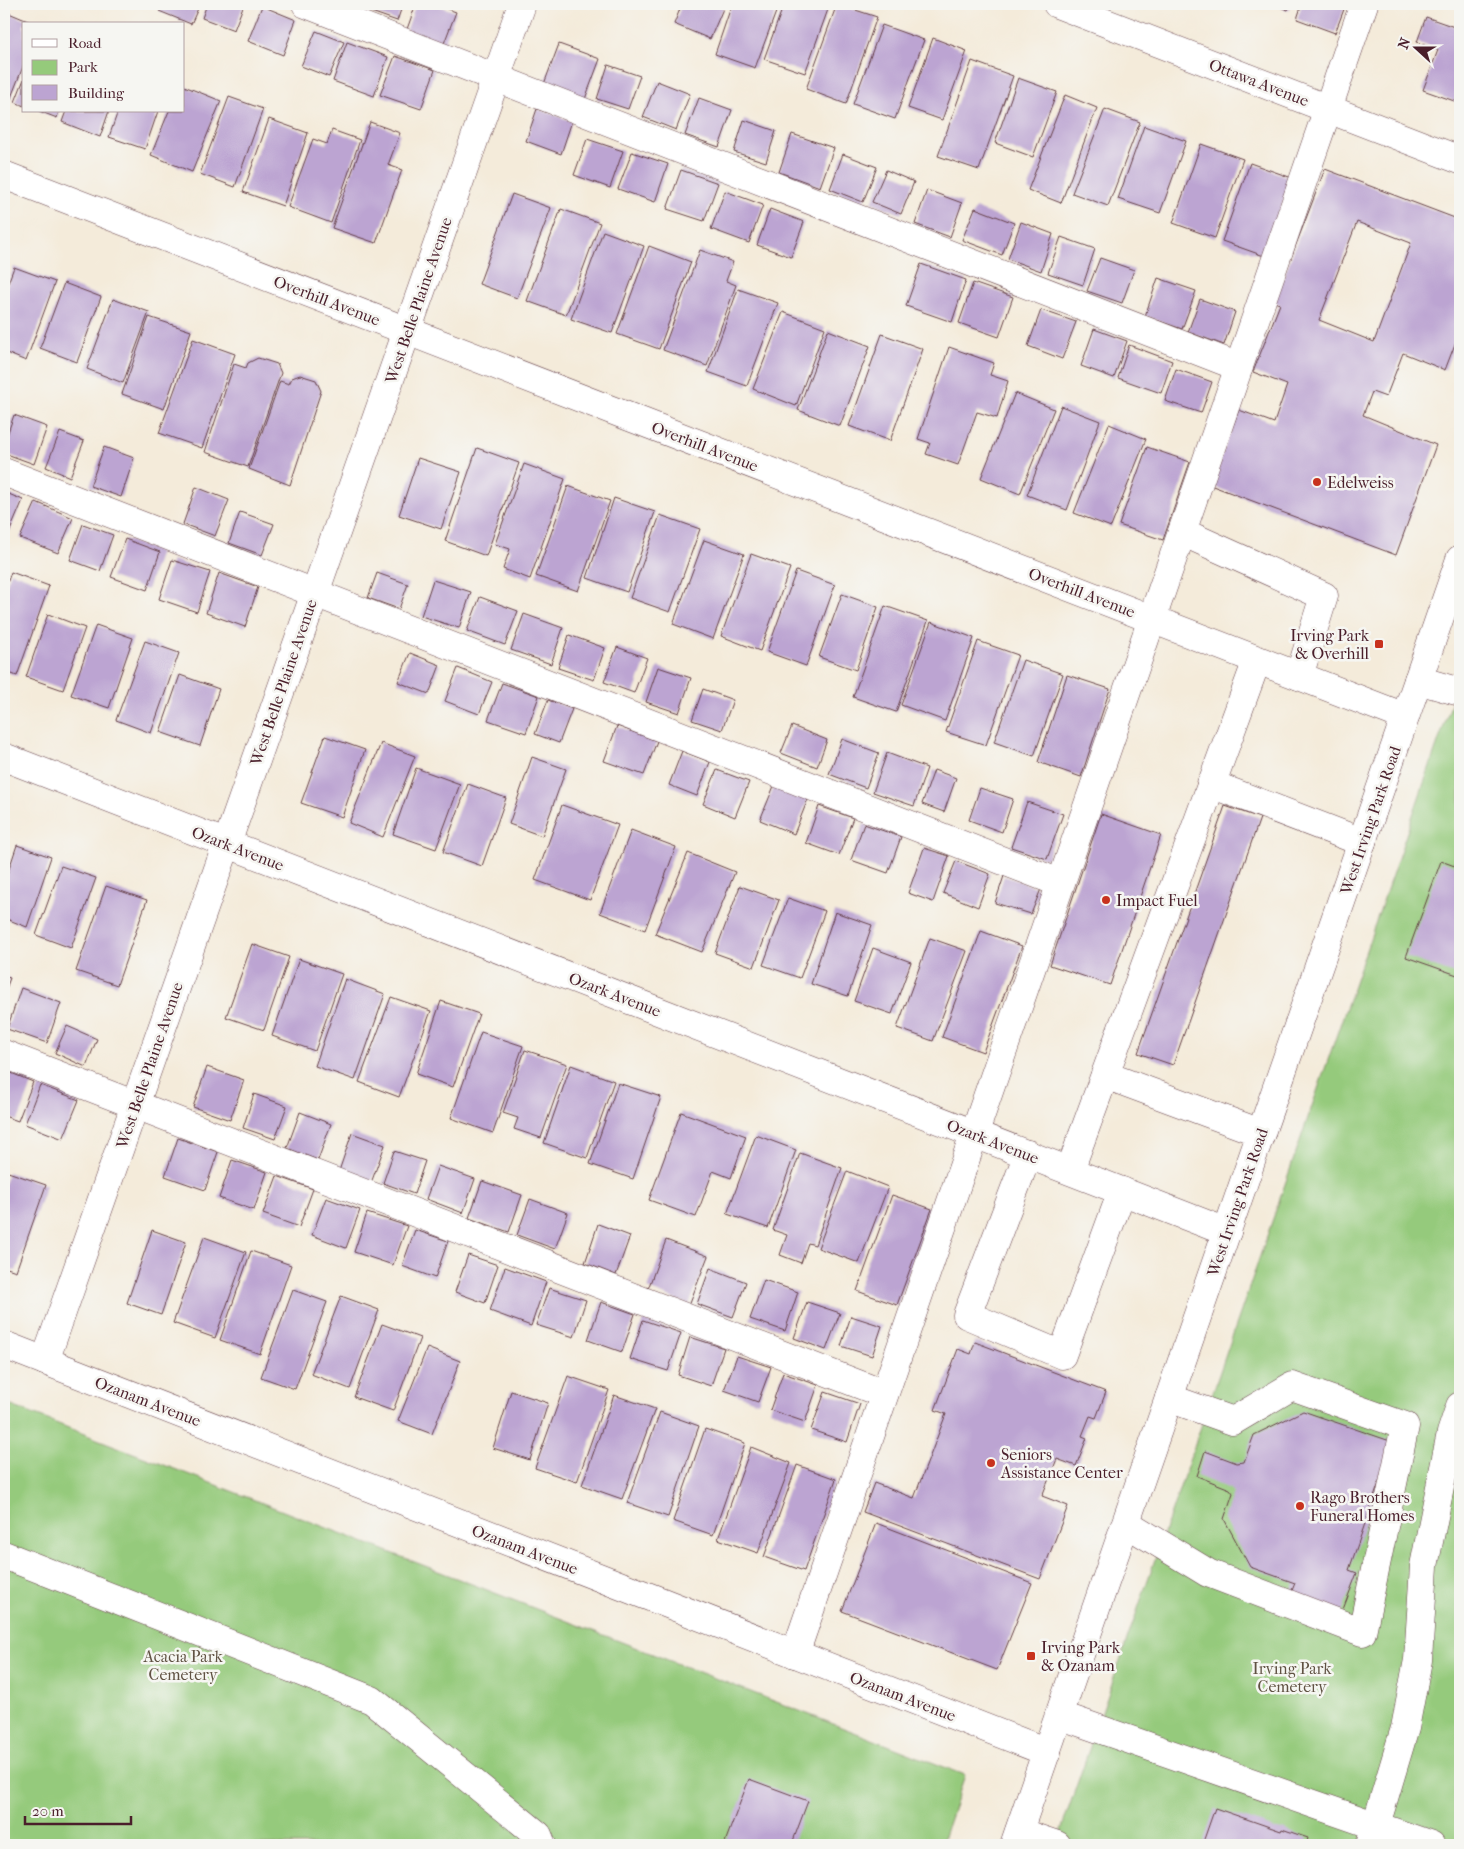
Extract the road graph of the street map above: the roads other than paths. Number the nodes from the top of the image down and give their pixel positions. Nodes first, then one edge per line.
1 (306, 4) edge
2 (522, 4) edge
3 (1057, 4) edge
4 (1364, 4) edge
5 (496, 78) junction
6 (1328, 109) junction
7 (1460, 160) edge
8 (4, 174) edge
9 (407, 331) junction
10 (1239, 368) junction
11 (4, 472) edge
12 (1182, 532) junction
13 (1460, 559) edge
14 (314, 594) junction
15 (1152, 619) junction
16 (1257, 660) junction
17 (1299, 676) junction
18 (1418, 680) junction
19 (1460, 692) edge
20 (1405, 717) junction
21 (4, 757) edge
22 (1211, 784) junction
23 (1362, 842) junction
24 (227, 844) junction
25 (1060, 883) junction
26 (4, 1054) edge
27 (1105, 1075) junction
28 (135, 1104) junction
29 (1261, 1133) junction
30 (974, 1134) junction
31 (1028, 1154) junction
32 (1070, 1170) junction
33 (1122, 1191) junction
34 (1227, 1232) junction
35 (4, 1345) edge
36 (45, 1361) junction
37 (884, 1394) junction
38 (1169, 1398) junction
39 (1460, 1406) edge
40 (1126, 1523) junction
41 (4, 1555) edge
42 (794, 1654) junction
43 (1059, 1715) junction
44 (1047, 1752) junction
45 (1373, 1836) edge
46 (1016, 1839) edge
47 (542, 1845) edge
48 (1057, 1845) edge
49 (1431, 1845) edge

1 - 5 street
2 - 5 street, West Belle Plaine Avenue
3 - 6 street, Ottawa Avenue
4 - 6 street
5 - 9 street, West Belle Plaine Avenue
5 - 10 street
6 - 7 street, Ottawa Avenue
6 - 10 street
8 - 9 street, Overhill Avenue
9 - 14 street, West Belle Plaine Avenue
9 - 15 street, Overhill Avenue
10 - 12 street
11 - 14 street
12 - 15 street
12 - 17 street
13 - 18 street, West Irving Park Road
14 - 24 street, West Belle Plaine Avenue
14 - 25 street
15 - 16 street, Overhill Avenue
15 - 25 street
16 - 17 street, Overhill Avenue
16 - 22 street
17 - 20 street, Overhill Avenue
18 - 19 street
18 - 20 street, West Irving Park Road
20 - 23 street, West Irving Park Road
21 - 24 street, Ozark Avenue
22 - 23 street
22 - 27 street
23 - 29 street, West Irving Park Road
24 - 28 street, West Belle Plaine Avenue
24 - 30 street, Ozark Avenue
25 - 30 street
26 - 28 street
27 - 29 street
27 - 32 street
28 - 36 street, West Belle Plaine Avenue
28 - 37 street
29 - 34 street, West Irving Park Road
30 - 31 street, Ozark Avenue
30 - 37 street
31 - 32 street, Ozark Avenue
31 - 33 street
32 - 33 street, Ozark Avenue
33 - 34 street, Ozark Avenue
34 - 38 street, West Irving Park Road
35 - 36 street, Ozanam Avenue
36 - 42 street, Ozanam Avenue
37 - 42 street
38 - 40 street, West Irving Park Road
38 - 40 street
39 - 45 street
40 - 43 street, West Irving Park Road
41 - 47 street
42 - 44 street, Ozanam Avenue
43 - 44 street, West Irving Park Road
43 - 45 street
44 - 46 street, West Irving Park Road
45 - 49 street
46 - 48 street

